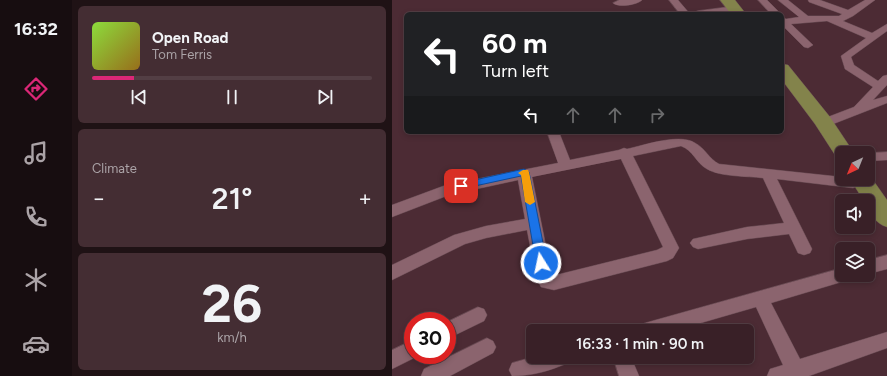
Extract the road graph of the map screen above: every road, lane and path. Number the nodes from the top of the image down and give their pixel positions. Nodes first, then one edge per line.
1 (637, 0) edge
2 (674, 0) edge
3 (762, 0) edge
4 (782, 0) edge
5 (812, 0) edge
6 (867, 1) edge
7 (618, 2) dead end
8 (729, 8) edge
9 (683, 12) edge
10 (708, 12) edge
11 (774, 12) edge
12 (850, 14) junction
13 (806, 19) junction
14 (828, 19) junction
15 (784, 22) edge
16 (784, 23) edge
17 (887, 27) edge
18 (873, 37) junction
19 (808, 45) dead end
20 (784, 71) edge
21 (883, 82) edge
22 (784, 85) edge
23 (887, 99) edge
24 (857, 110) junction
25 (824, 123) junction
26 (554, 134) edge
27 (676, 137) edge
28 (839, 146) edge
29 (624, 152) junction
30 (835, 154) edge
31 (887, 156) edge
32 (875, 157) edge
33 (565, 164) junction
34 (524, 172) junction
35 (768, 174) junction
36 (835, 176) edge
37 (860, 186) edge
38 (878, 207) edge
39 (392, 211) edge
40 (534, 223) junction
41 (794, 228) junction
42 (887, 232) edge
43 (698, 243) dead end
44 (804, 249) dead end
45 (887, 262) edge
46 (875, 265) edge
47 (392, 273) edge
48 (835, 277) edge
49 (760, 298) junction
50 (478, 315) dead end
51 (669, 324) edge
52 (456, 326) edge
53 (887, 340) edge
54 (487, 347) dead end
55 (404, 354) edge
56 (392, 360) edge
57 (538, 364) edge
58 (625, 364) edge
59 (519, 370) dead end
60 (797, 373) edge
61 (431, 376) edge
62 (629, 376) edge
63 (778, 376) edge

1 - 7 street
2 - 9 street
3 - 11 street
4 - 13 street
5 - 12 street
6 - 12 street
8 - 10 street
12 - 14 street
13 - 14 street
13 - 15 street
14 - 18 street
16 - 19 street
17 - 18 street
18 - 21 street
20 - 25 main road
21 - 24 street
22 - 30 main road
23 - 24 street
24 - 25 street
25 - 28 main road
26 - 33 street
27 - 29 street
27 - 35 street
29 - 33 street
29 - 40 street
31 - 32 street
33 - 34 street
34 - 39 street
34 - 40 street
35 - 36 street
35 - 41 street
37 - 38 main road
38 - 42 main road
40 - 47 street
41 - 43 street
41 - 44 street
45 - 46 street
48 - 49 street
49 - 51 street
49 - 60 street
50 - 52 street
53 - 60 street
54 - 61 street
55 - 56 street
57 - 59 street
58 - 62 street
60 - 63 street

